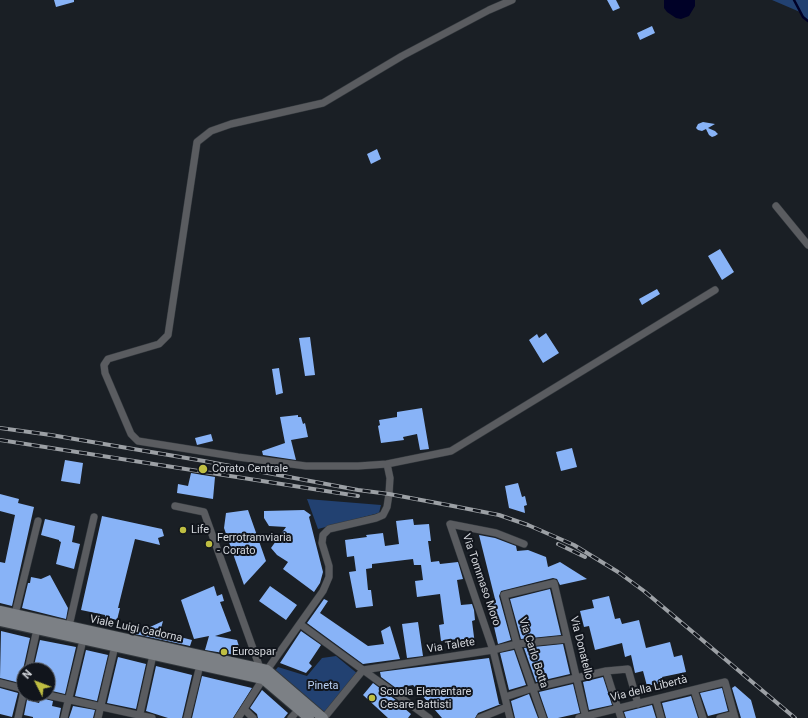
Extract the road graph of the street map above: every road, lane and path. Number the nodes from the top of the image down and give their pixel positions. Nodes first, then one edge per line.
1 (512, 0) edge
2 (776, 206) dead end
3 (808, 245) edge
4 (715, 290) dead end
5 (387, 464) junction
6 (175, 506) dead end
7 (94, 517) dead end
8 (38, 521) dead end
9 (524, 544) dead end
10 (554, 583) joint
11 (0, 611) edge
12 (15, 614) junction
13 (0, 621) edge
14 (300, 624) junction
15 (69, 626) junction
16 (37, 629) junction
17 (84, 635) junction
18 (567, 639) junction
19 (517, 644) junction
20 (115, 646) junction
21 (493, 650) junction
22 (153, 655) junction
23 (30, 662) edge
24 (200, 665) junction
25 (363, 670) junction
26 (606, 671) junction
27 (264, 672) junction
28 (577, 678) junction
29 (0, 683) edge
30 (16, 688) edge
31 (533, 688) junction
32 (694, 690) junction
33 (56, 697) edge
34 (505, 697) junction
35 (68, 700) junction
36 (656, 700) junction
37 (21, 702) edge
38 (638, 704) junction
39 (100, 707) junction
40 (507, 707) junction
41 (244, 709) junction
42 (299, 709) junction
43 (618, 709) junction
44 (734, 716) edge
45 (139, 717) edge
46 (584, 717) edge
47 (18, 718) edge
48 (64, 718) edge
49 (98, 718) edge
50 (152, 718) edge
51 (187, 718) edge
52 (238, 718) edge
53 (253, 718) edge
54 (291, 718) edge
55 (309, 718) edge
56 (323, 718) edge
57 (429, 718) edge
58 (480, 718) edge
59 (510, 718) edge
60 (543, 718) edge
61 (620, 718) edge
62 (661, 718) edge
63 (703, 718) edge
64 (720, 718) edge

1 - 5 street
2 - 3 street
4 - 5 street
5 - 14 street
6 - 27 street
7 - 15 street
8 - 12 street
9 - 21 street, Via Tommaso Moro
10 - 18 street, Via Donatello
10 - 19 street, Via Carlo Botta
11 - 12 main road, Viale Luigi Cadorna
12 - 15 main road, Viale Luigi Cadorna
13 - 16 main road, Viale Luigi Cadorna
14 - 25 street
14 - 27 street
15 - 17 main road, Viale Luigi Cadorna
16 - 17 main road, Viale Luigi Cadorna
16 - 23 street
17 - 20 main road, Viale Luigi Cadorna
17 - 27 main road, Viale Luigi Cadorna
17 - 35 street
18 - 19 street, Via Talete
18 - 28 street, Via Donatello
19 - 21 street, Via Talete
19 - 31 street, Via Carlo Botta
20 - 22 main road, Viale Luigi Cadorna
20 - 39 street
21 - 25 street, Via Talete
21 - 34 street, Via Tommaso Moro
22 - 24 main road, Viale Luigi Cadorna
22 - 45 street
24 - 27 main road, Viale Luigi Cadorna
24 - 51 street
25 - 56 street
25 - 57 street
26 - 28 street
26 - 38 street
26 - 43 street
27 - 41 street
27 - 42 main road
27 - 56 main road
28 - 31 street
28 - 46 street, Via Donatello
29 - 30 street
31 - 34 street
31 - 60 street, Via Carlo Botta
32 - 36 street, Via della Libertà
32 - 44 street, Via della Libertà
32 - 63 street
33 - 35 street
34 - 40 street, Via Tommaso Moro
35 - 39 street
35 - 48 street
36 - 38 street, Via della Libertà
36 - 62 street
37 - 47 street
38 - 43 street, Via della Libertà
39 - 45 street
39 - 49 street
40 - 58 street
40 - 59 street, Via Tommaso Moro
41 - 52 street
41 - 53 street
42 - 54 street
42 - 55 main road
43 - 46 street, Via della Libertà
43 - 61 street
44 - 64 street
45 - 50 street

